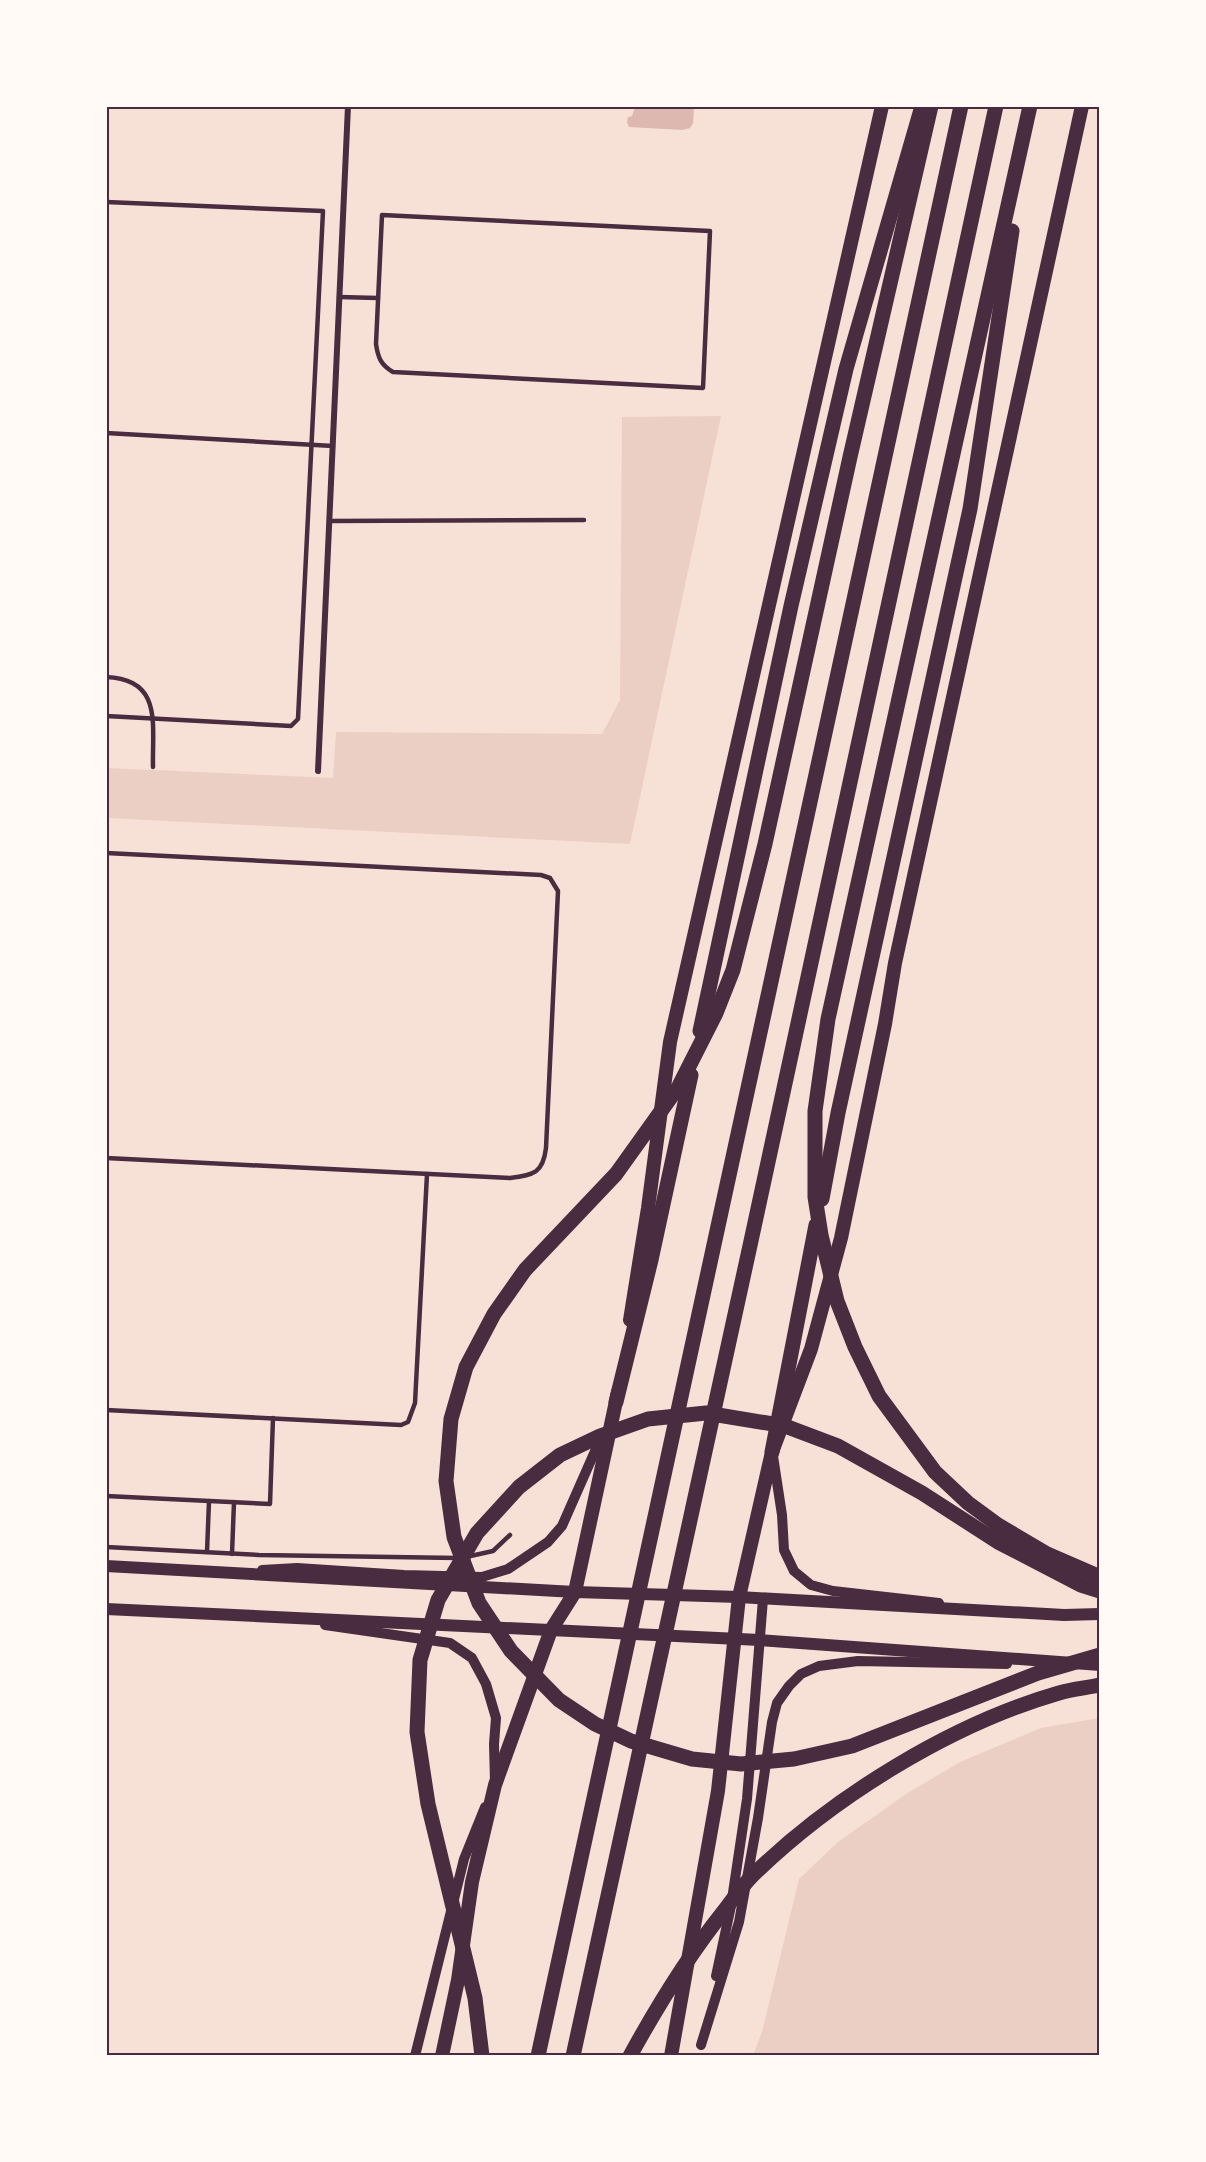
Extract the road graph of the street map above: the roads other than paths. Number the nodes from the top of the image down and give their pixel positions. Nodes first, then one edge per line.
1 (348, 106) edge
2 (882, 106) edge
3 (922, 106) edge
4 (931, 106) edge
5 (961, 106) edge
6 (996, 106) edge
7 (1030, 106) edge
8 (1082, 106) edge
9 (106, 202) edge
10 (339, 297) junction
11 (378, 298) junction
12 (106, 433) edge
13 (312, 445) junction
14 (333, 446) junction
15 (584, 520) dead end
16 (329, 521) junction
17 (106, 677) edge
18 (106, 716) edge
19 (152, 719) junction
20 (153, 767) dead end
21 (318, 771) dead end
22 (106, 853) edge
23 (106, 1158) edge
24 (427, 1174) junction
25 (616, 1402) junction
26 (106, 1410) edge
27 (273, 1418) junction
28 (772, 1452) junction
29 (106, 1496) edge
30 (209, 1501) junction
31 (234, 1502) junction
32 (510, 1535) dead end
33 (106, 1547) edge
34 (207, 1552) junction
35 (232, 1554) junction
36 (106, 1566) edge
37 (232, 1572) junction
38 (1100, 1577) edge
39 (1100, 1591) edge
40 (575, 1592) junction
41 (739, 1597) junction
42 (763, 1599) junction
43 (106, 1609) edge
44 (1100, 1614) edge
45 (230, 1615) junction
46 (1064, 1615) junction
47 (551, 1630) junction
48 (736, 1639) junction
49 (760, 1640) junction
50 (1099, 1662) edge
51 (1100, 1685) edge
52 (495, 1785) junction
53 (700, 2050) edge
54 (415, 2055) edge
55 (442, 2055) edge
56 (482, 2055) edge
57 (538, 2055) edge
58 (573, 2055) edge
59 (630, 2055) edge
60 (671, 2055) edge

1 - 10 street
2 - 25 main road
3 - 25 highway
4 - 50 highway
5 - 57 highway
6 - 58 highway
7 - 28 highway
7 - 38 highway
8 - 28 main road
9 - 13 lane
10 - 11 lane
10 - 14 street
11 - 11 lane
12 - 13 lane
13 - 14 lane
13 - 19 lane
14 - 16 street
15 - 16 lane
16 - 21 street
17 - 19 lane
18 - 19 lane
19 - 20 lane
22 - 24 lane
23 - 24 lane
24 - 27 lane
25 - 37 street
25 - 40 main road
26 - 27 lane
27 - 31 lane
28 - 41 main road
28 - 46 street
29 - 30 lane
30 - 31 lane
30 - 34 lane
31 - 35 lane
32 - 35 lane
33 - 34 lane
34 - 35 lane
36 - 37 main road
37 - 40 main road
39 - 56 highway
40 - 41 main road
40 - 47 main road
41 - 42 main road
41 - 48 main road
42 - 46 main road
42 - 49 street
43 - 45 main road
44 - 46 main road
45 - 47 main road
45 - 52 street
47 - 48 main road
47 - 52 main road
48 - 49 main road
48 - 60 main road
49 - 50 main road
49 - 53 street
50 - 53 street
51 - 59 highway
52 - 54 street
52 - 55 main road

